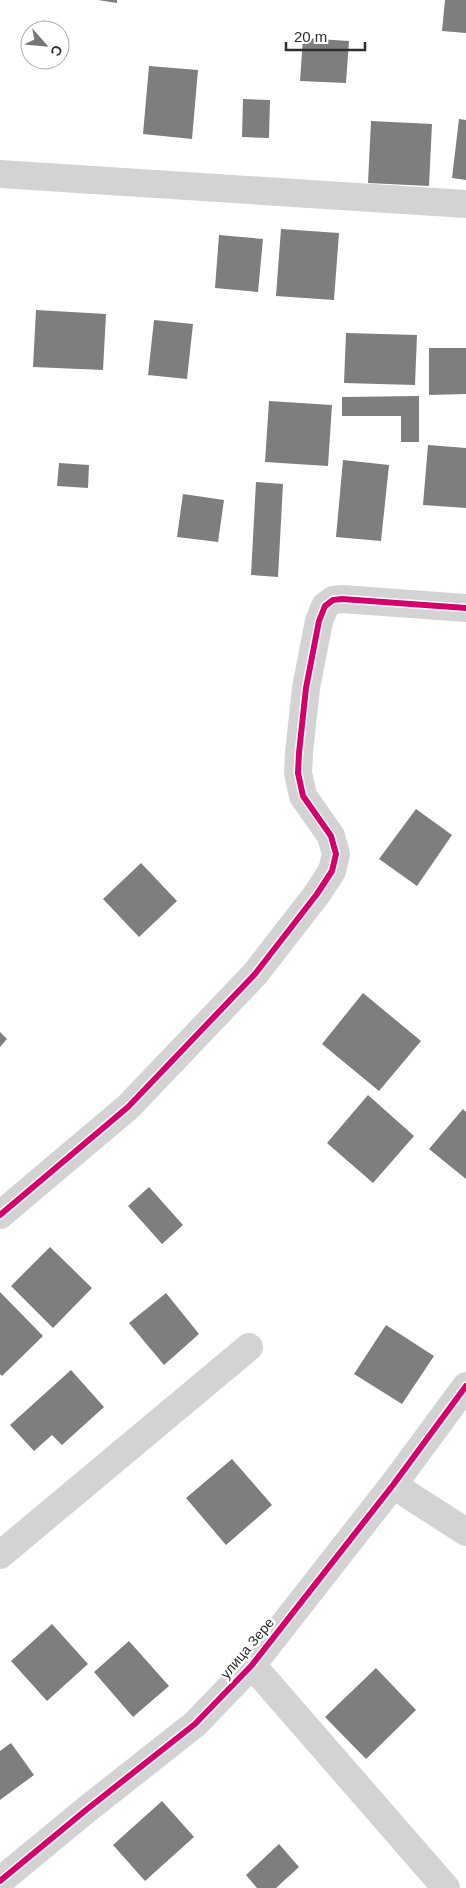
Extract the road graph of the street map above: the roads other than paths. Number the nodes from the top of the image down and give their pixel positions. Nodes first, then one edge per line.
1 (0, 174) edge
2 (466, 204) edge
3 (466, 608) edge
4 (0, 1215) edge
5 (249, 1347) dead end
6 (466, 1386) edge
7 (394, 1485) junction
8 (466, 1532) edge
9 (0, 1555) edge
10 (252, 1665) junction
11 (5, 1883) edge
12 (446, 1888) edge

1 - 2 street
3 - 4 street
5 - 9 street
6 - 7 street, улица Зере
7 - 8 street
7 - 10 street, улица Зере
10 - 11 street, улица Зере
10 - 12 street

